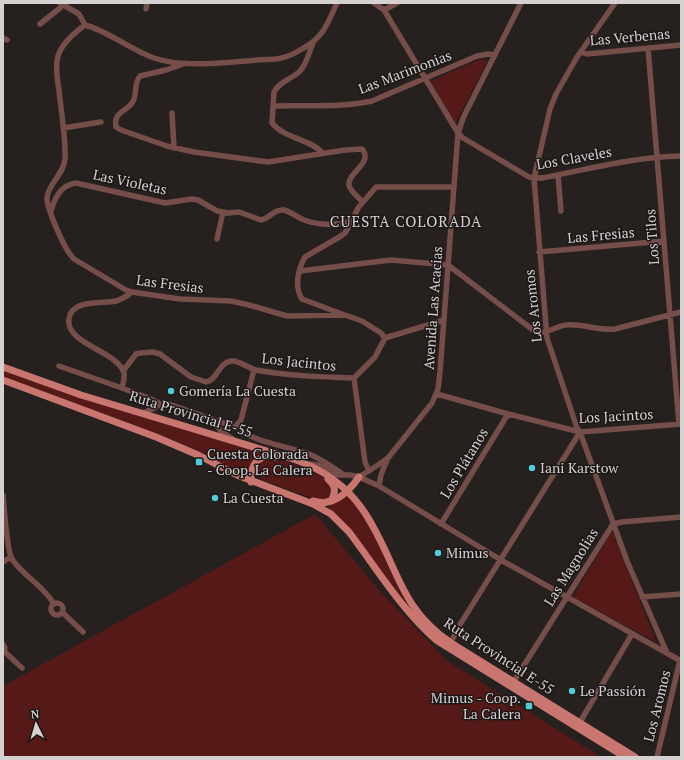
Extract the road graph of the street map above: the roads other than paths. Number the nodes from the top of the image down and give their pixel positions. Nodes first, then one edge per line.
1 (337, 3) edge
2 (374, 3) edge
3 (397, 3) edge
4 (521, 3) edge
5 (615, 3) edge
6 (61, 4) edge
7 (384, 10) junction
8 (40, 24) dead end
9 (85, 25) junction
10 (313, 43) junction
11 (681, 45) edge
12 (648, 48) junction
13 (581, 52) junction
14 (495, 55) junction
15 (186, 63) junction
16 (426, 79) junction
17 (273, 106) junction
18 (172, 113) dead end
19 (101, 122) dead end
20 (63, 128) junction
21 (458, 133) junction
22 (174, 148) junction
23 (323, 153) junction
24 (681, 156) edge
25 (658, 157) junction
26 (558, 175) junction
27 (534, 178) junction
28 (454, 187) junction
29 (363, 202) junction
30 (51, 211) junction
31 (560, 211) dead end
32 (223, 212) junction
33 (352, 221) junction
34 (217, 239) dead end
35 (664, 241) junction
36 (539, 252) junction
37 (448, 265) junction
38 (300, 271) junction
39 (132, 292) junction
40 (681, 312) edge
41 (670, 315) junction
42 (345, 316) junction
43 (444, 320) junction
44 (546, 332) junction
45 (385, 338) junction
46 (59, 366) dead end
47 (3, 367) edge
48 (254, 370) junction
49 (123, 371) junction
50 (354, 378) junction
51 (3, 380) edge
52 (122, 388) junction
53 (437, 394) junction
54 (162, 405) junction
55 (143, 413) junction
56 (508, 414) junction
57 (209, 418) junction
58 (680, 424) edge
59 (235, 427) junction
60 (580, 432) junction
61 (240, 443) junction
62 (290, 458) junction
63 (388, 458) junction
64 (307, 464) junction
65 (254, 467) junction
66 (369, 471) junction
67 (345, 475) junction
68 (359, 477) junction
69 (251, 482) junction
70 (354, 484) junction
71 (379, 486) junction
72 (277, 491) junction
73 (347, 491) junction
74 (3, 494) edge
75 (294, 497) junction
76 (330, 501) junction
77 (360, 506) junction
78 (681, 517) edge
79 (441, 524) junction
80 (613, 524) junction
81 (10, 557) junction
82 (501, 560) junction
83 (3, 562) edge
84 (681, 594) edge
85 (642, 597) junction
86 (567, 598) junction
87 (54, 604) junction
88 (62, 612) junction
89 (83, 632) dead end
90 (632, 634) junction
91 (451, 643) junction
92 (3, 644) edge
93 (3, 652) edge
94 (666, 653) junction
95 (681, 660) edge
96 (22, 668) dead end
97 (514, 681) junction
98 (580, 722) junction
99 (624, 757) edge
100 (635, 757) edge
101 (656, 757) edge

1 - 10 street
2 - 7 street
3 - 7 street
4 - 14 street, Avenida Las Acacias
5 - 13 street, Los Aromos
6 - 8 street
6 - 9 street
7 - 16 street, Los Claveles
9 - 15 street
9 - 20 street, Las Fresias
10 - 15 street
10 - 17 street
11 - 12 street, Las Verbenas
12 - 13 street, Las Verbenas
12 - 25 street, Los Tilos
13 - 27 street, Los Aromos
14 - 16 street, Las Marimonias
14 - 21 street, Avenida Las Acacias
15 - 22 street
16 - 17 street, Las Marimonias
16 - 21 street, Los Claveles
17 - 23 street
18 - 22 street
19 - 20 street
20 - 30 street, Las Fresias
21 - 27 street, Los Claveles
21 - 28 street, Avenida Las Acacias
22 - 23 street
23 - 29 street
24 - 25 street, Los Claveles
25 - 26 street, Los Claveles
25 - 35 street, Los Tilos
26 - 27 street, Los Claveles
26 - 31 street
27 - 36 street, Los Aromos
28 - 29 street
28 - 37 street, Avenida Las Acacias
29 - 33 street
30 - 32 street, Las Violetas
30 - 39 street, Las Fresias
32 - 33 street, Las Violetas
32 - 34 street
33 - 38 street
35 - 36 street, Las Fresias
35 - 41 street, Los Tilos
36 - 44 street, Los Aromos
37 - 38 street
37 - 43 street, Avenida Las Acacias
37 - 44 street
38 - 42 street
39 - 42 street, Las Fresias
39 - 49 street
40 - 41 street
41 - 44 street
41 - 58 street, Los Tilos
42 - 45 street, Las Fresias
43 - 45 street
43 - 53 street, Avenida Las Acacias
44 - 60 street, Los Aromos
45 - 50 street, Los Jacintos
46 - 52 street
47 - 55 main road, Ruta Provincial E-55
48 - 49 street, Los Jacintos
48 - 50 street, Los Jacintos
48 - 59 street
49 - 52 street
50 - 66 street
51 - 69 main road, Ruta Provincial E-55
52 - 54 street
53 - 56 street, Los Jacintos
53 - 63 street, Avenida Las Acacias
54 - 55 street
54 - 57 street
55 - 61 main road, Ruta Provincial E-55
56 - 60 street, Los Jacintos
56 - 79 street, Los Plátanos
57 - 59 street
57 - 61 street
58 - 60 street, Los Jacintos
59 - 67 street
60 - 80 street, Los Aromos
60 - 82 street
61 - 62 main road, Ruta Provincial E-55
62 - 64 main road, Ruta Provincial E-55
62 - 65 main road
63 - 66 street, Avenida Las Acacias
63 - 71 street
64 - 67 street
64 - 73 main road, Ruta Provincial E-55
64 - 76 main road
65 - 69 main road
65 - 72 main road
66 - 68 street, Avenida Las Acacias
67 - 68 street
68 - 70 main road
68 - 71 street
69 - 72 main road, Ruta Provincial E-55
70 - 73 main road
70 - 77 main road
71 - 79 street
72 - 75 main road, Ruta Provincial E-55
73 - 76 main road
73 - 77 main road, Ruta Provincial E-55
74 - 81 street
75 - 76 main road
75 - 99 main road, Ruta Provincial E-55
77 - 91 main road, Ruta Provincial E-55
78 - 80 street, Las Magnolias
79 - 82 street
80 - 85 street, Los Aromos
80 - 86 street, Las Magnolias
81 - 83 street
81 - 87 street
82 - 86 street
82 - 91 street
84 - 85 street
85 - 94 street, Los Aromos
86 - 90 street
86 - 97 street, Las Magnolias
87 - 88 street
87 - 88 street
88 - 89 street
90 - 94 street
90 - 98 street
91 - 97 main road, Ruta Provincial E-55
92 - 93 street
93 - 96 street
94 - 95 street
95 - 101 street, Los Aromos
97 - 98 main road, Ruta Provincial E-55
98 - 100 main road, Ruta Provincial E-55

